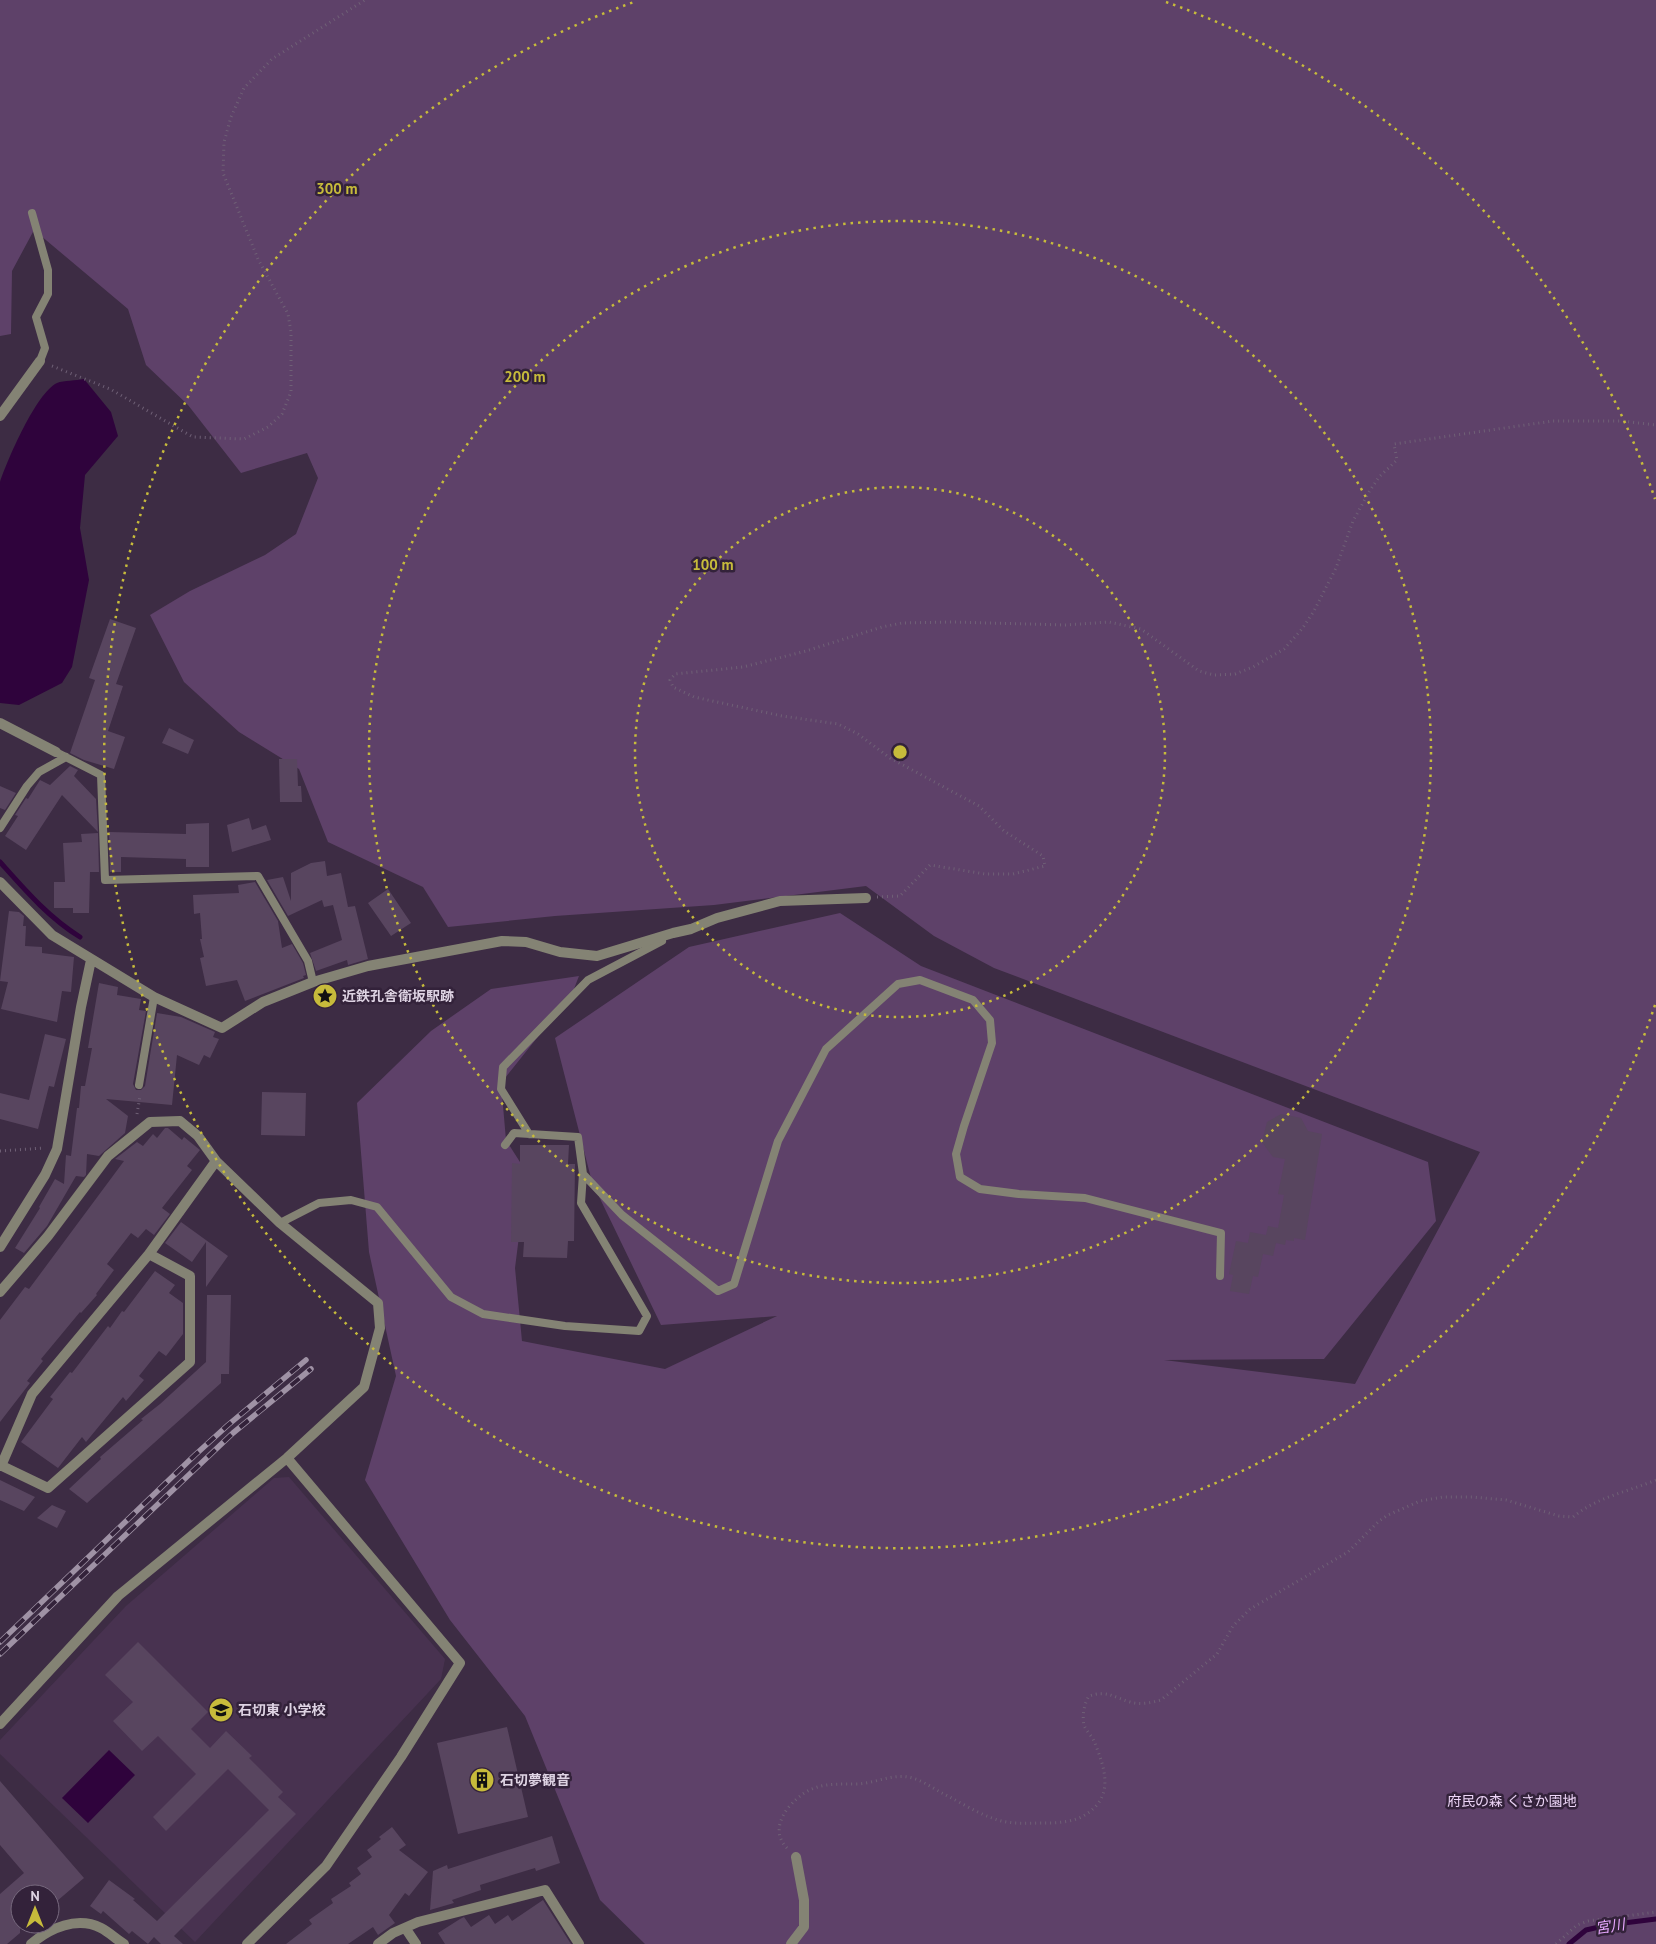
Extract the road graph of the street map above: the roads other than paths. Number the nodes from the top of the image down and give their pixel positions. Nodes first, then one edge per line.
1 (32, 213) dead end
2 (40, 361) joint
3 (0, 416) edge
4 (0, 723) edge
5 (56, 752) joint
6 (66, 757) junction
7 (0, 828) edge
8 (0, 882) edge
9 (866, 898) road end
10 (691, 929) junction
11 (91, 960) junction
12 (313, 982) junction
13 (154, 997) junction
14 (139, 1085) road end
15 (529, 1134) junction
16 (504, 1145) dead end
17 (216, 1161) junction
18 (583, 1174) junction
19 (280, 1223) junction
20 (0, 1247) edge
21 (149, 1254) junction
22 (1220, 1276) dead end
23 (0, 1292) edge
24 (287, 1458) junction
25 (1, 1466) edge
26 (0, 1724) edge
27 (796, 1857) road end
28 (406, 1929) junction
29 (119, 1943) edge
30 (31, 1944) edge
31 (248, 1944) edge
32 (378, 1944) edge
33 (416, 1944) edge
34 (579, 1944) edge
35 (791, 1944) edge

1 - 2 lane
2 - 3 street
4 - 5 street
5 - 6 lane
6 - 7 lane
6 - 12 lane
8 - 11 street
9 - 10 street
10 - 12 street
10 - 15 lane
11 - 13 street
11 - 20 street
12 - 13 street
13 - 14 lane
15 - 16 lane
15 - 18 lane
17 - 19 street
17 - 21 street
17 - 23 street
18 - 19 lane
18 - 22 lane
19 - 24 street
21 - 25 street
21 - 25 street
24 - 26 street
24 - 31 street
27 - 35 street
28 - 32 street
28 - 33 street
28 - 34 street
29 - 30 street

